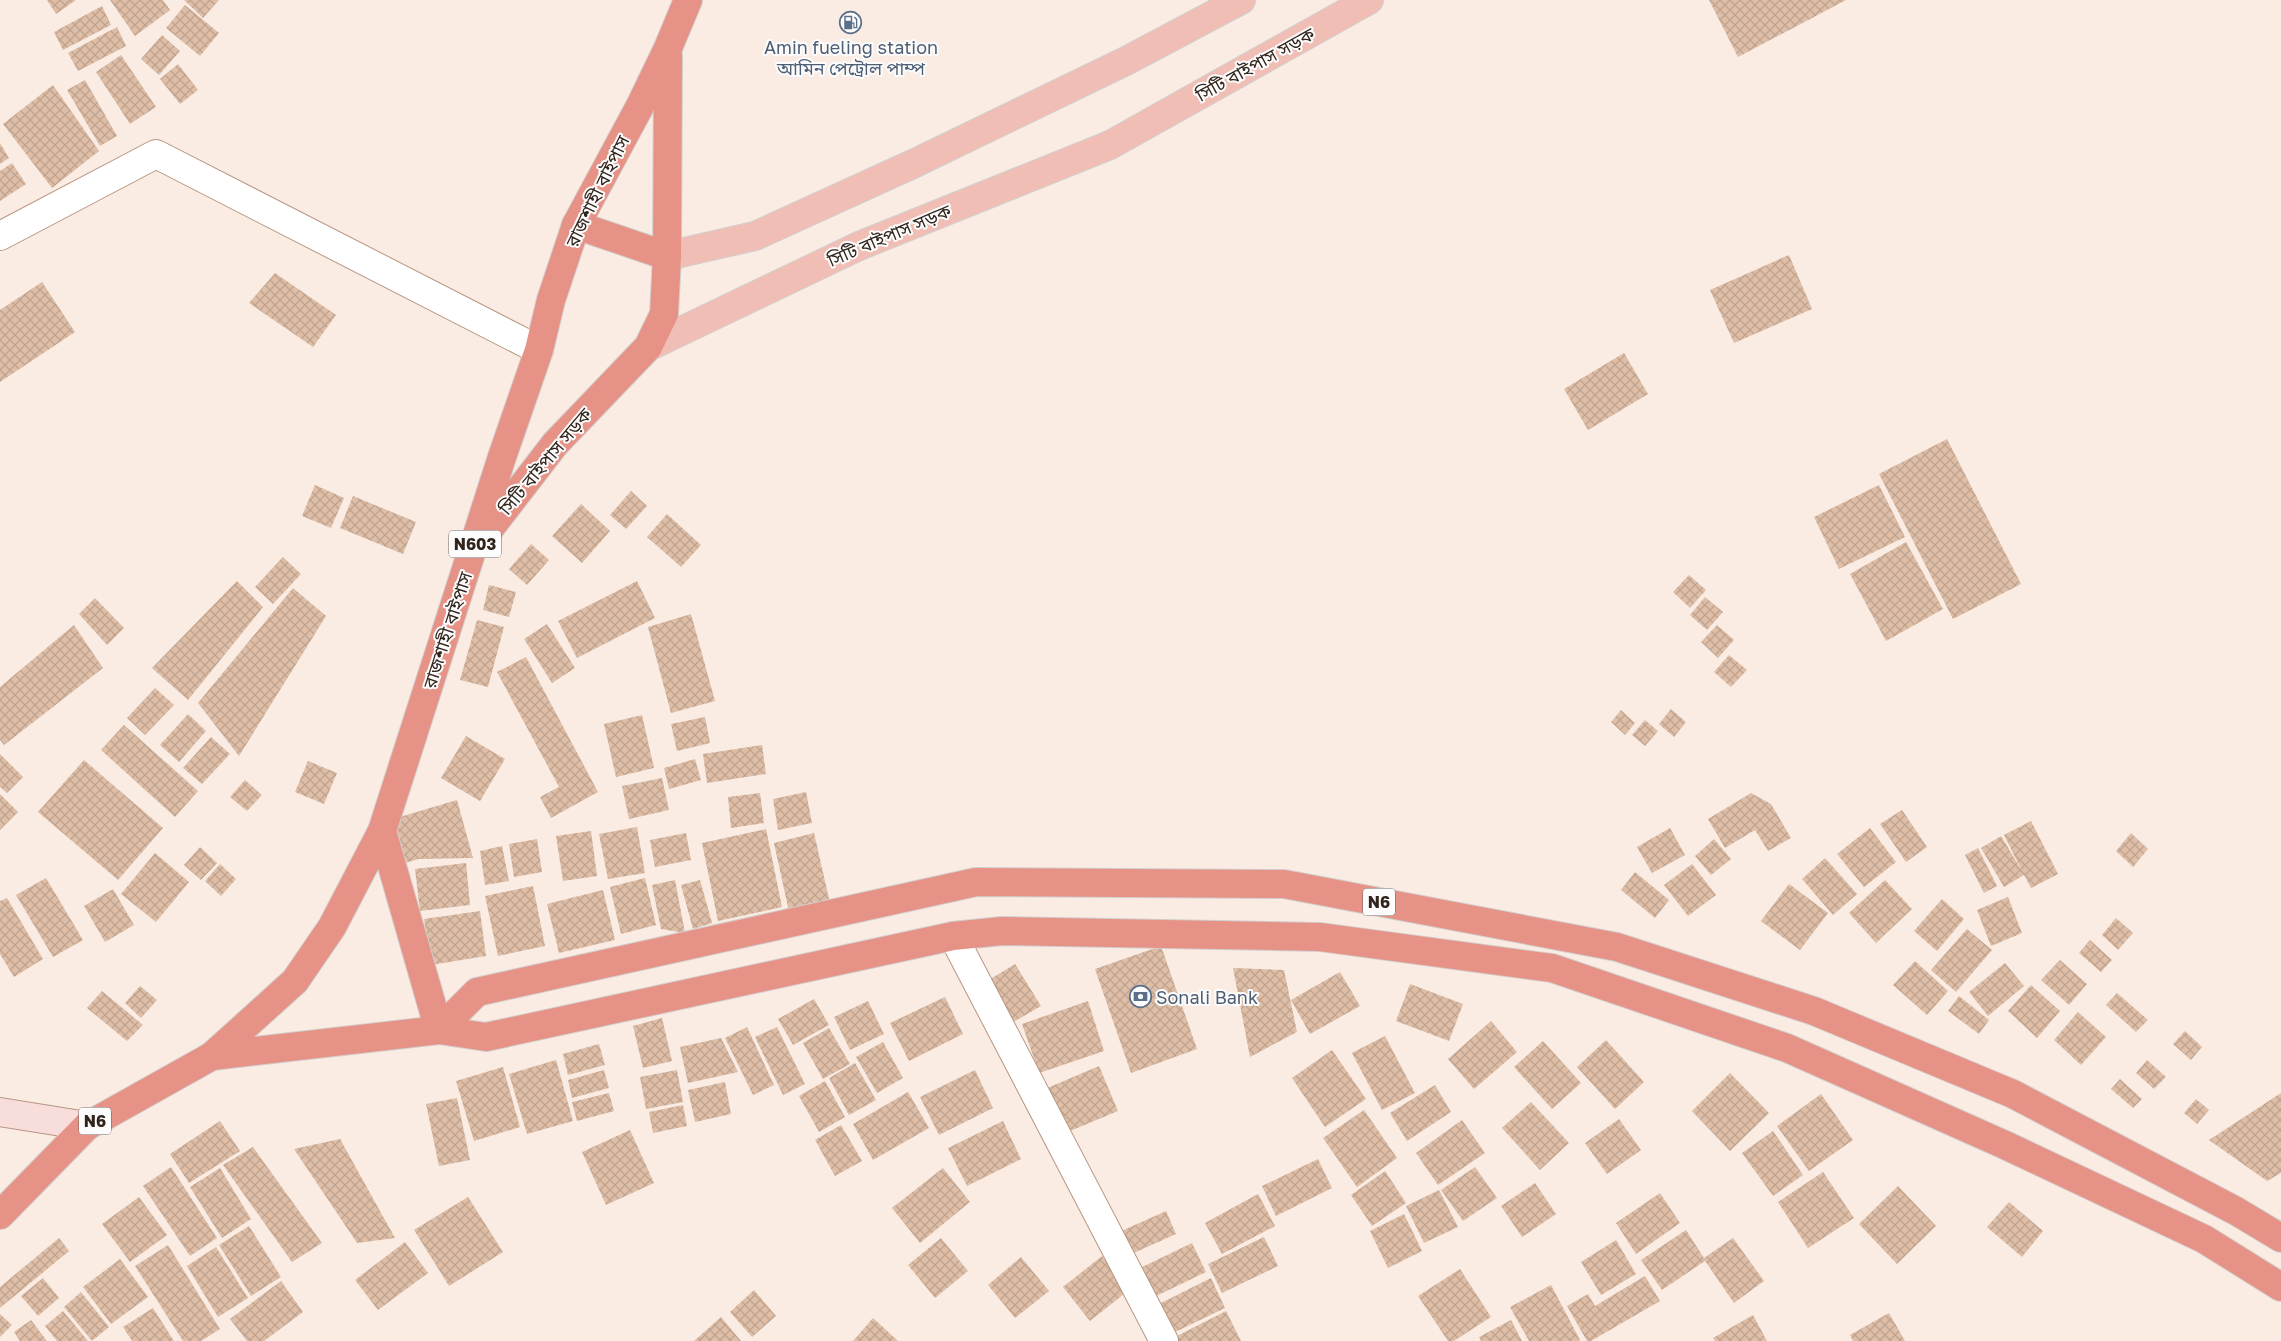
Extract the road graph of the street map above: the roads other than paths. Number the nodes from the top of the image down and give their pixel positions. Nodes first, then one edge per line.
1 (688, 0) edge
2 (1241, 0) edge
3 (1369, 0) edge
4 (668, 48) junction
5 (576, 225) junction
6 (0, 236) edge
7 (668, 256) junction
8 (648, 347) junction
9 (539, 350) junction
10 (473, 551) junction
11 (382, 830) junction
12 (953, 936) junction
13 (439, 1030) junction
14 (212, 1056) junction
15 (0, 1112) edge
16 (87, 1126) junction
17 (0, 1215) edge
18 (2281, 1238) edge
19 (2281, 1287) edge
20 (1164, 1341) edge

1 - 4 highway, রাজশাহী বাইপাস / N603
2 - 7 main road
3 - 8 main road, সিটি বাইপাস সড়ক
4 - 5 highway, রাজশাহী বাইপাস / N603
4 - 7 highway
5 - 7 highway
5 - 9 highway, রাজশাহী বাইপাস / N603
6 - 9 street
7 - 8 highway
8 - 10 highway, সিটি বাইপাস সড়ক / N603
9 - 10 highway, রাজশাহী বাইপাস / N603
10 - 11 highway, রাজশাহী বাইপাস / N603
11 - 13 highway
11 - 14 highway, রাজশাহী বাইপাস / N603
12 - 13 highway, N6
12 - 19 highway, N6
12 - 20 street
13 - 14 highway, N6
13 - 18 highway, N6
14 - 16 highway, N6
15 - 16 street
16 - 17 highway, N6

